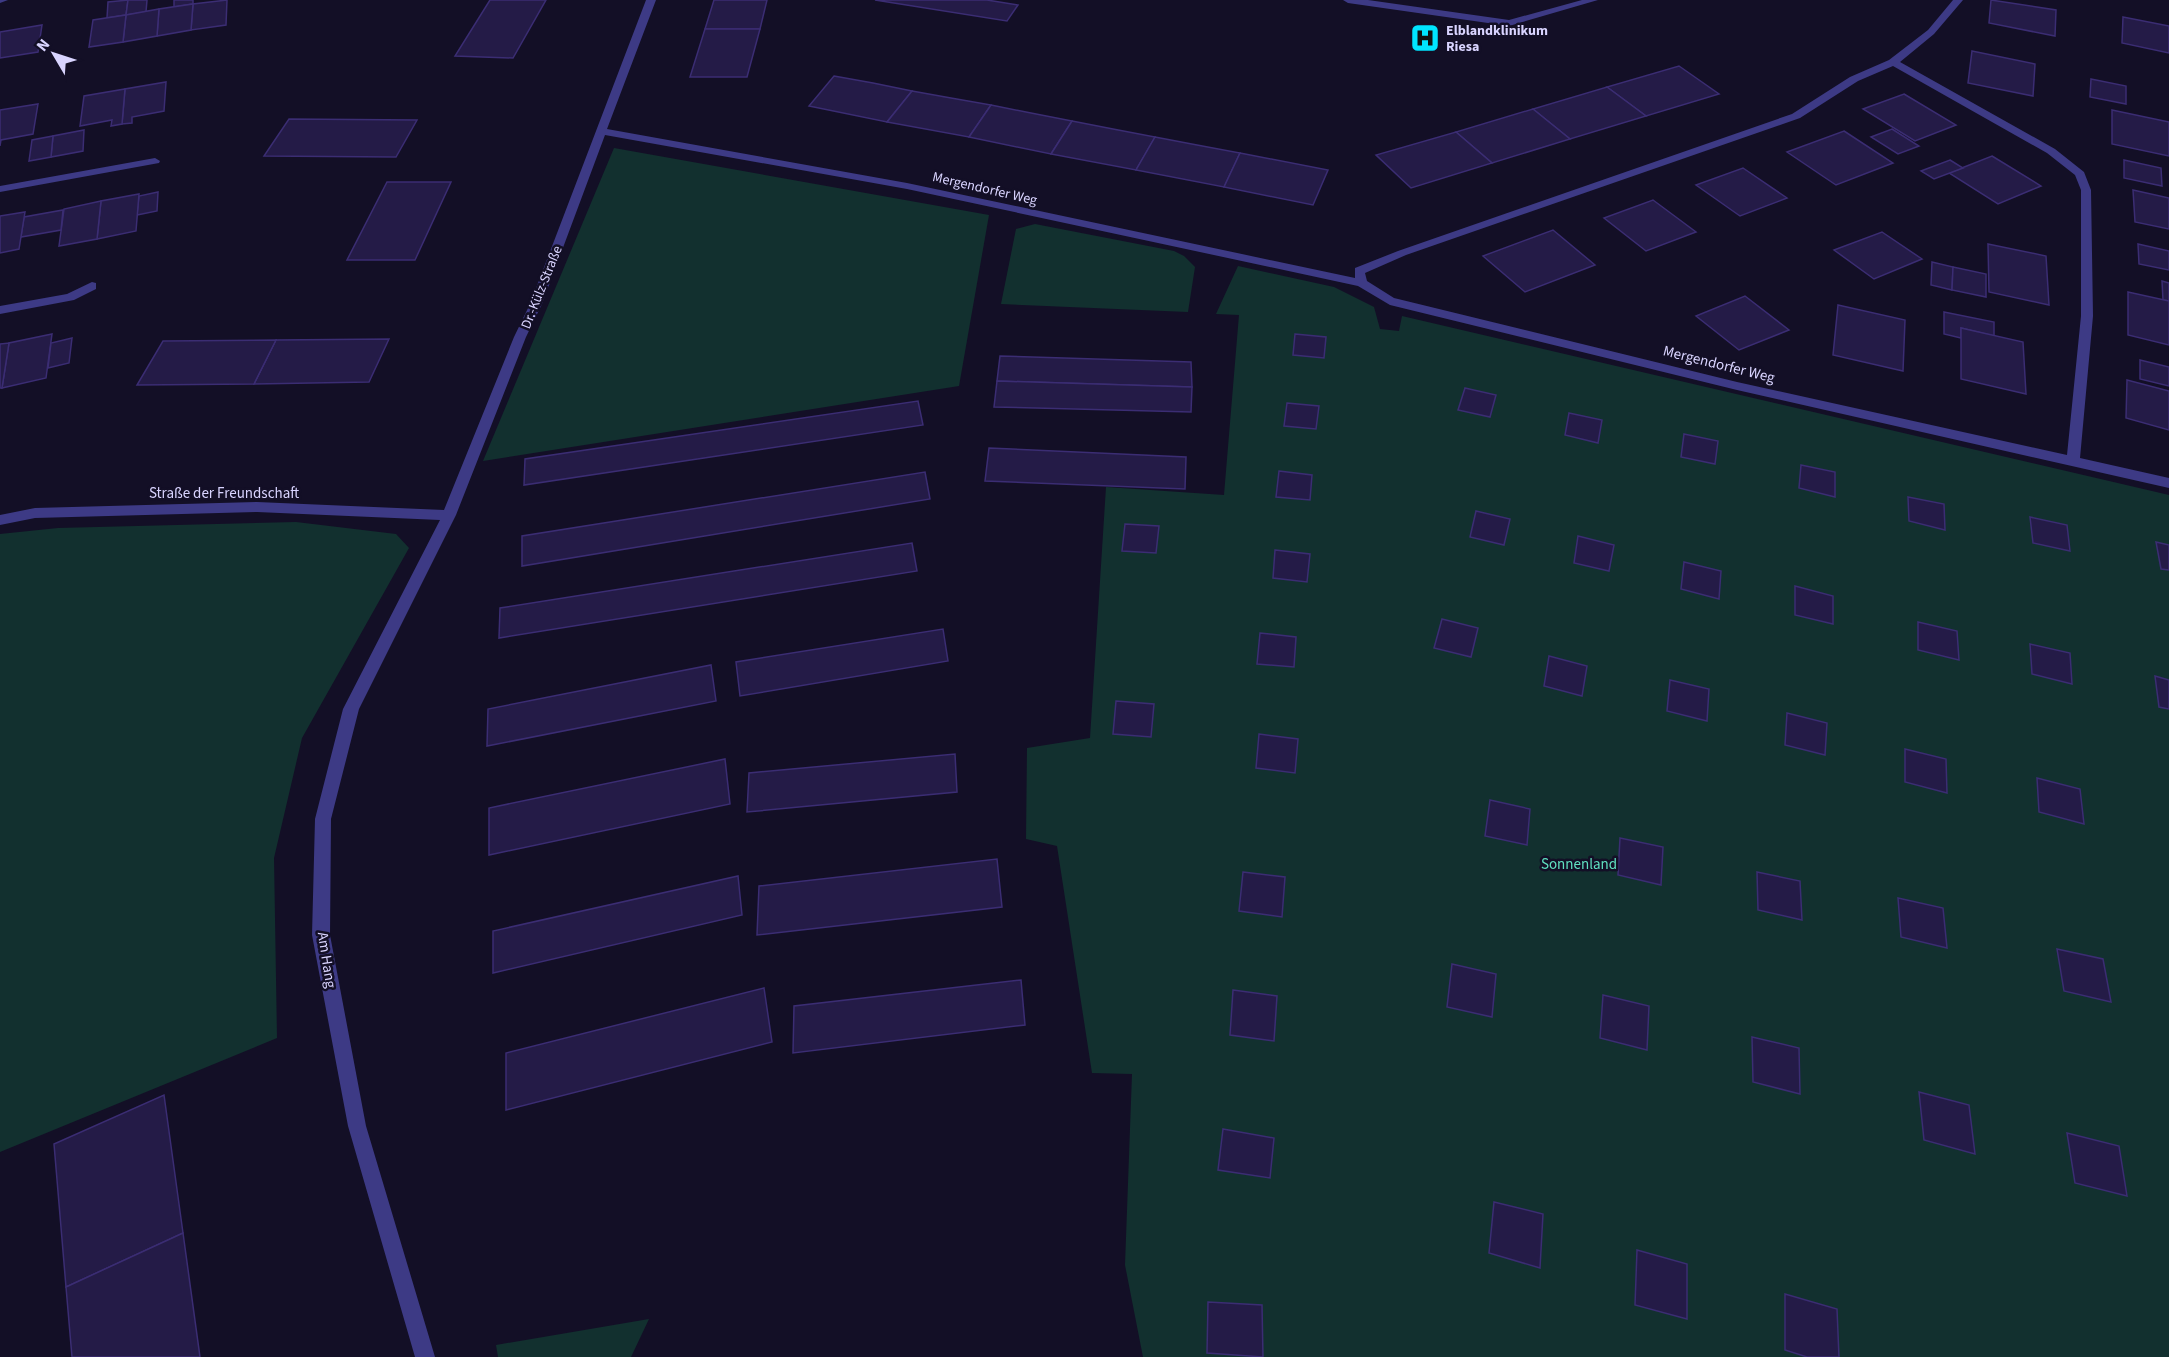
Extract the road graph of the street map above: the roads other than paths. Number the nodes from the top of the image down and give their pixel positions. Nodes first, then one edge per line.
1 (651, 0) edge
2 (1348, 0) edge
3 (1593, 0) edge
4 (1958, 0) edge
5 (1893, 62) junction
6 (600, 131) junction
7 (155, 161) dead end
8 (0, 189) edge
9 (1362, 283) junction
10 (92, 285) dead end
11 (0, 310) edge
12 (2073, 462) junction
13 (2169, 483) edge
14 (449, 514) junction
15 (0, 520) edge
16 (419, 570) joint
17 (425, 1357) edge

1 - 6 street, Dr.-Külz-Straße
2 - 3 street
4 - 5 street
5 - 9 street
5 - 12 street
6 - 9 street, Mergendorfer Weg
6 - 14 street, Dr.-Külz-Straße
7 - 8 street
9 - 12 street, Mergendorfer Weg
10 - 11 street
12 - 13 street, Mergendorfer Weg
14 - 15 street, Straße der Freundschaft
14 - 16 street, Dr.-Külz-Straße
16 - 17 street, Am Hang

